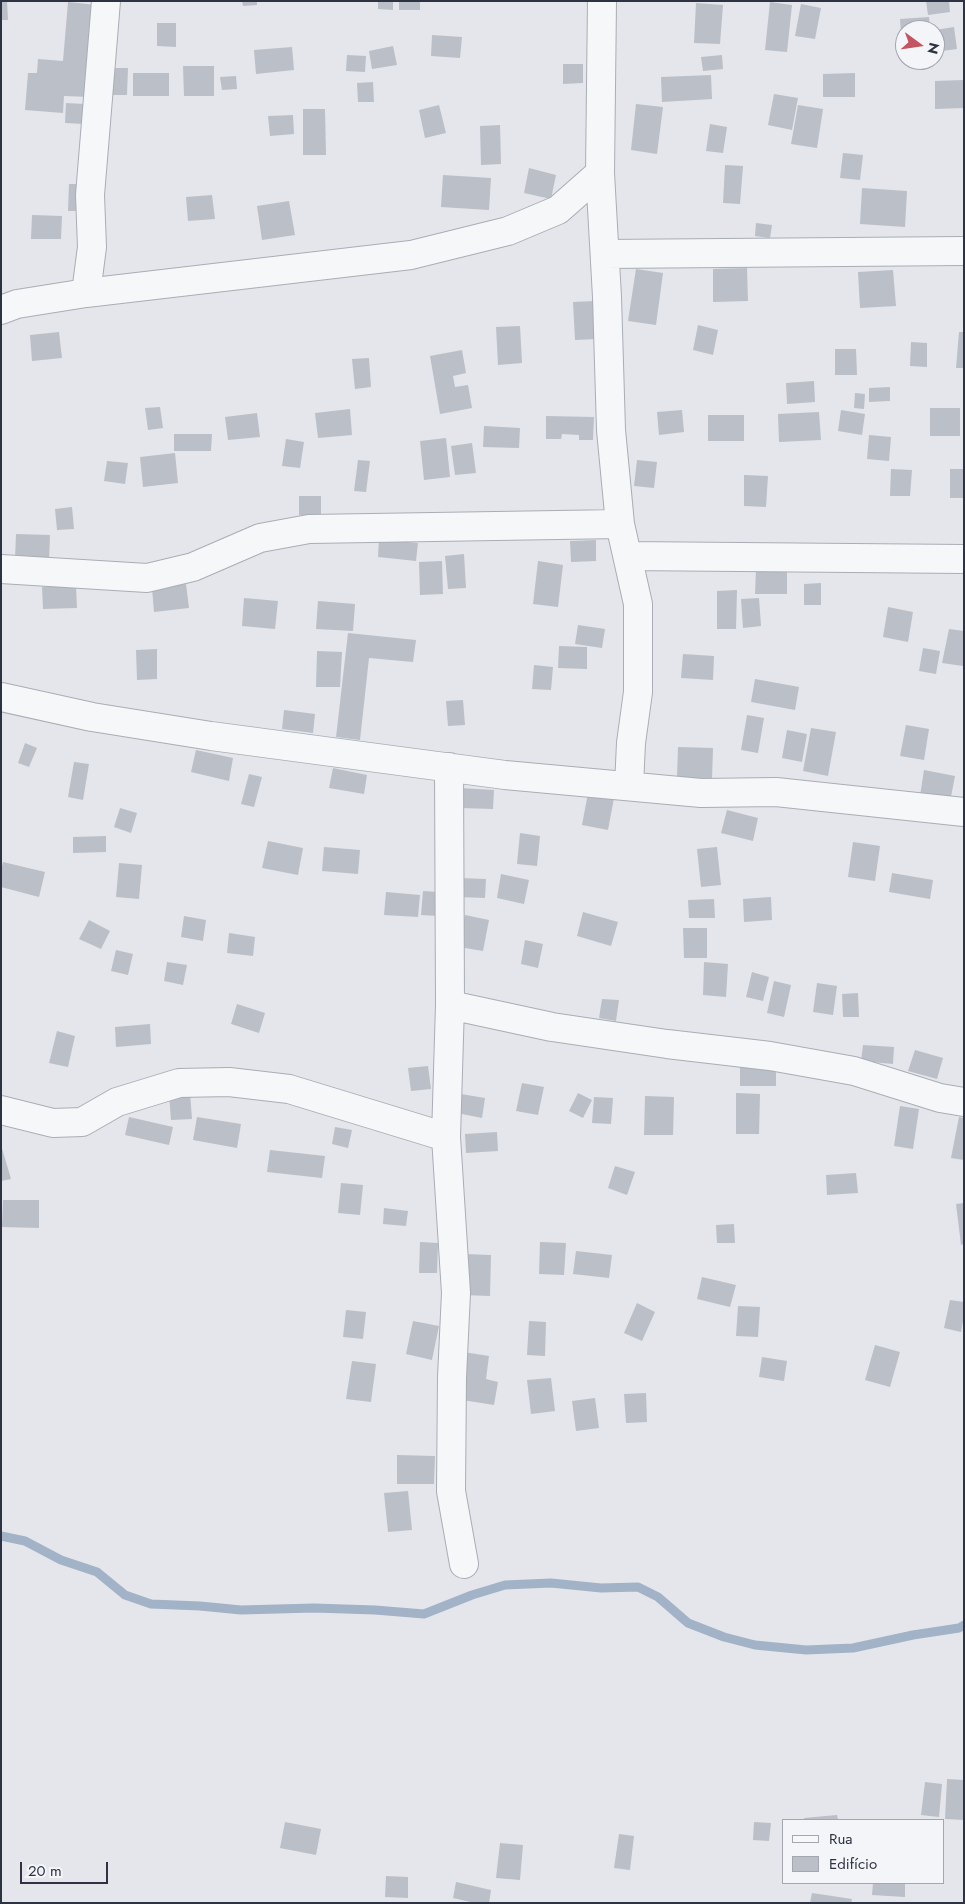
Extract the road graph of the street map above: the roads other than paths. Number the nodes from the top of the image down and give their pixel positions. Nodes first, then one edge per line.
1 (106, 1) edge
2 (602, 1) edge
3 (600, 173) junction
4 (964, 251) edge
5 (604, 254) junction
6 (86, 294) junction
7 (1, 310) edge
8 (620, 524) junction
9 (628, 556) junction
10 (964, 559) edge
11 (1, 569) edge
12 (1, 697) edge
13 (450, 767) junction
14 (629, 786) junction
15 (964, 812) edge
16 (450, 1005) junction
17 (964, 1102) edge
18 (1, 1110) edge
19 (446, 1137) junction
20 (464, 1564) dead end

1 - 6 street
2 - 3 street
3 - 5 street
3 - 6 street
4 - 5 street
5 - 8 street
6 - 7 street
8 - 9 street
8 - 11 street
9 - 10 street
9 - 14 street
12 - 13 street
13 - 14 street
13 - 16 street
14 - 15 street
16 - 17 street
16 - 19 street
18 - 19 street
19 - 20 street

